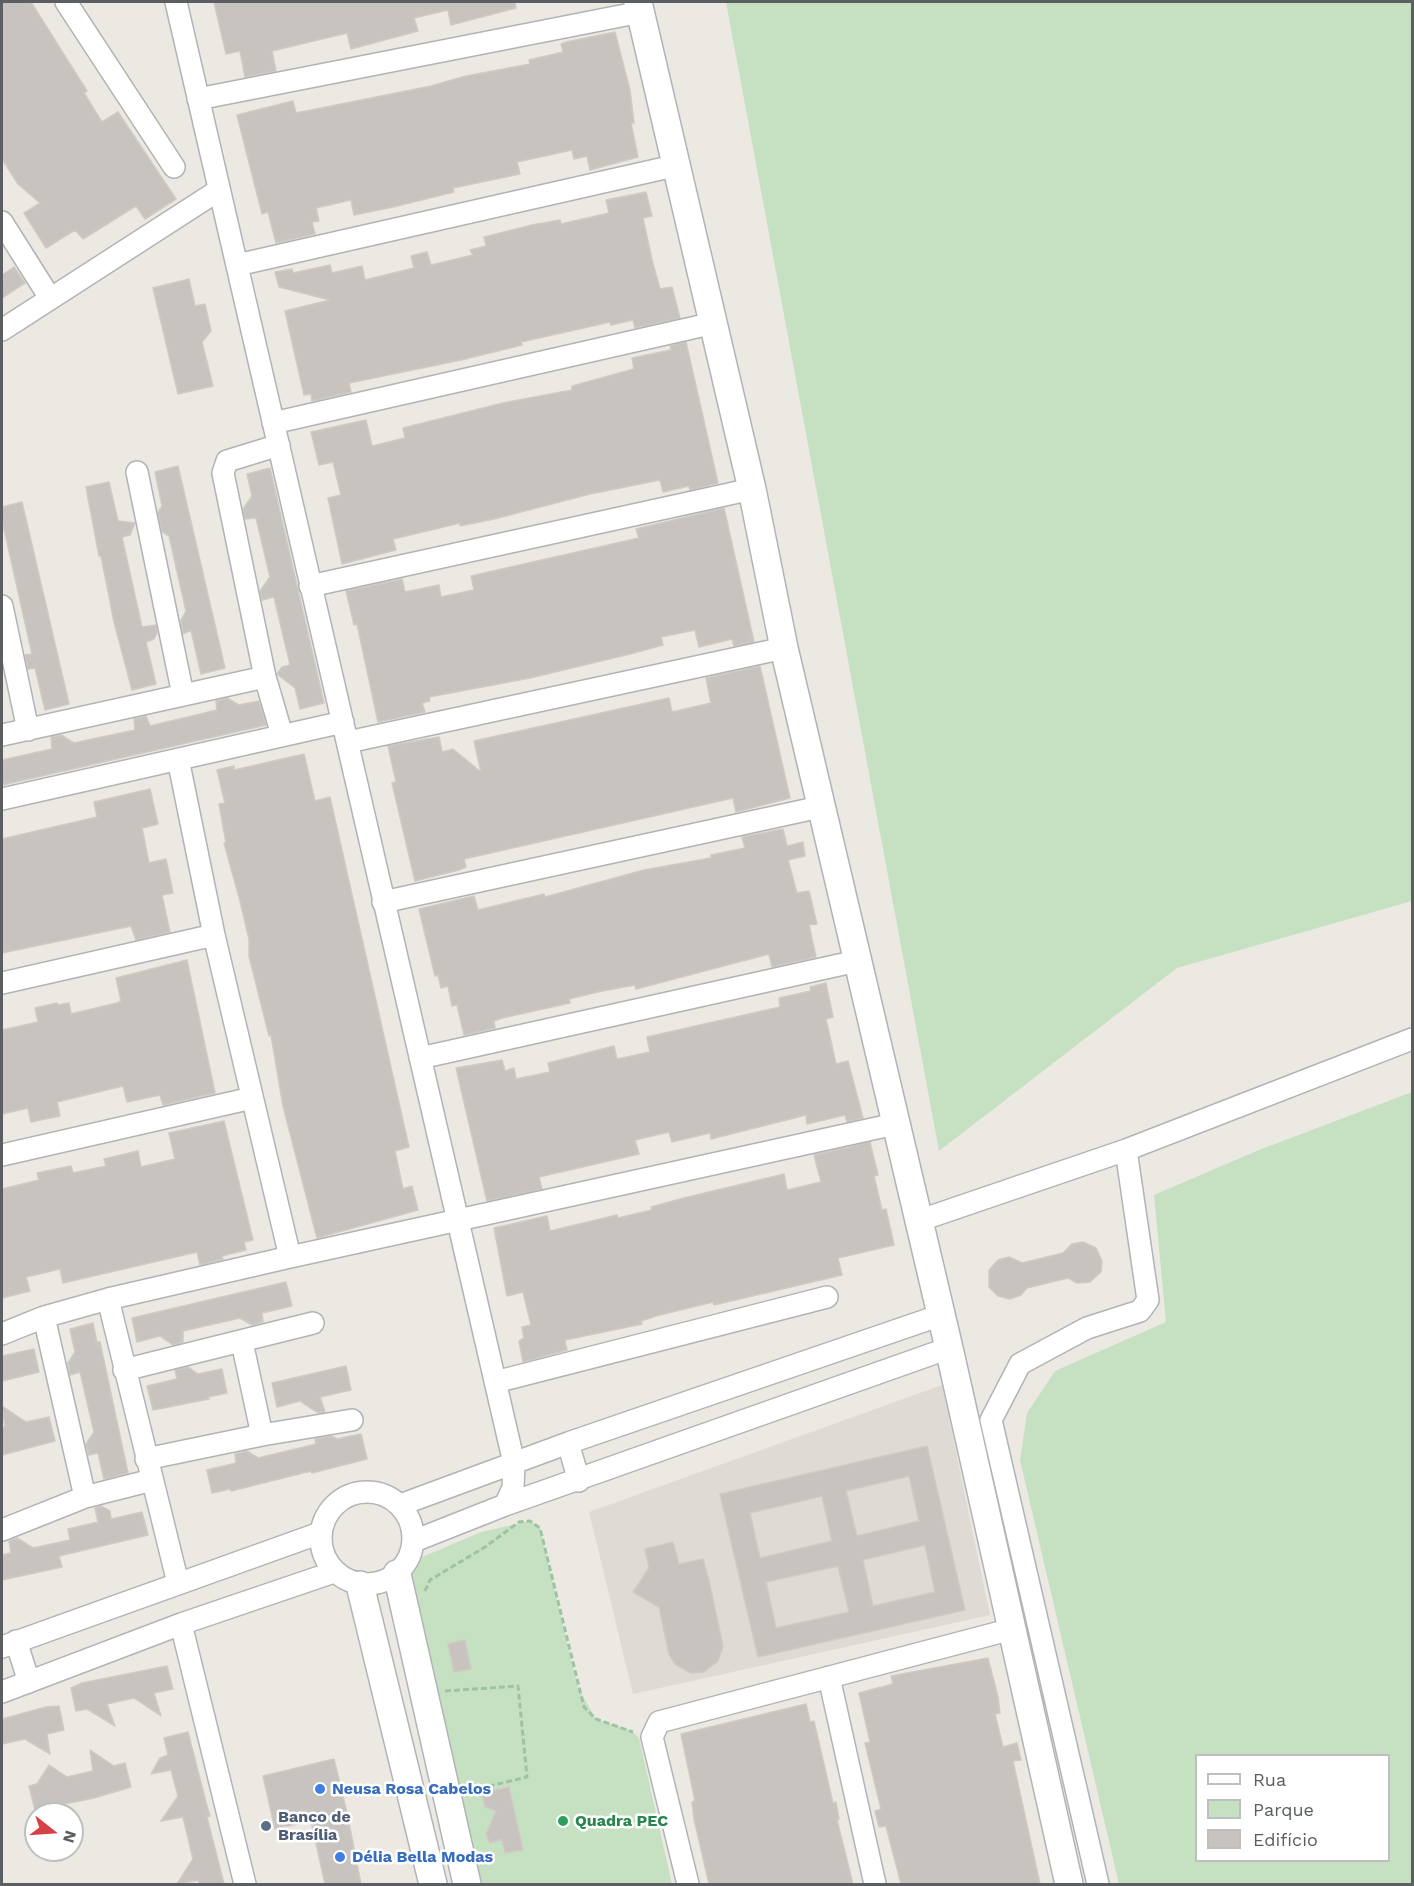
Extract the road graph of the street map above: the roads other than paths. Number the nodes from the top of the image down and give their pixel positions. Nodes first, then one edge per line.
1 (66, 2) edge
2 (176, 2) edge
3 (640, 7) edge
4 (198, 99) junction
5 (678, 165) junction
6 (174, 167) dead end
7 (219, 190) junction
8 (2, 222) edge
9 (237, 265) junction
10 (50, 298) junction
11 (714, 323) junction
12 (2, 330) edge
13 (273, 423) junction
14 (279, 445) junction
15 (137, 472) dead end
16 (752, 489) junction
17 (310, 586) junction
18 (2, 606) edge
19 (784, 648) junction
20 (265, 677) junction
21 (183, 695) junction
22 (343, 722) junction
23 (28, 730) junction
24 (2, 735) edge
25 (282, 735) junction
26 (348, 742) junction
27 (178, 759) junction
28 (2, 799) edge
29 (820, 807) junction
30 (383, 902) junction
31 (214, 935) junction
32 (857, 962) junction
33 (2, 983) edge
34 (1413, 1039) edge
35 (420, 1058) junction
36 (252, 1098) junction
37 (895, 1124) junction
38 (1126, 1150) junction
39 (2, 1155) edge
40 (458, 1221) junction
41 (918, 1221) junction
42 (290, 1257) junction
43 (827, 1297) dead end
44 (108, 1299) junction
45 (941, 1315) junction
46 (44, 1317) junction
47 (313, 1323) dead end
48 (2, 1334) edge
49 (242, 1342) junction
50 (949, 1348) junction
51 (124, 1370) junction
52 (495, 1382) junction
53 (352, 1420) dead end
54 (262, 1435) junction
55 (568, 1443) junction
56 (146, 1459) junction
57 (514, 1463) junction
58 (152, 1480) junction
59 (579, 1481) junction
60 (85, 1497) junction
61 (400, 1505) junction
62 (505, 1505) junction
63 (2, 1530) edge
64 (320, 1533) junction
65 (414, 1541) junction
66 (334, 1572) junction
67 (397, 1574) junction
68 (178, 1582) junction
69 (360, 1585) junction
70 (181, 1624) junction
71 (1012, 1629) junction
72 (9, 1644) edge
73 (829, 1677) junction
74 (29, 1682) junction
75 (2, 1692) edge
76 (457, 1838) junction
77 (425, 1848) junction
78 (245, 1884) edge
79 (433, 1884) edge
80 (467, 1884) edge
81 (688, 1884) edge
82 (875, 1884) edge
83 (1069, 1884) edge
84 (1098, 1884) edge

1 - 6 street
2 - 4 street
3 - 4 street
3 - 5 street
4 - 7 street
5 - 9 street
5 - 11 street
7 - 9 street
7 - 10 street
8 - 10 street
9 - 13 street
10 - 12 street
11 - 13 street
11 - 16 street
13 - 14 street
14 - 17 street
14 - 20 street
15 - 21 street
16 - 17 street
16 - 19 street
17 - 22 street
18 - 23 street
19 - 26 street
19 - 29 street
20 - 21 street
20 - 25 street
21 - 23 street
22 - 25 street
22 - 26 street
23 - 24 street
25 - 27 street
26 - 30 street
27 - 28 street
27 - 31 street
29 - 30 street
29 - 32 street
30 - 35 street
31 - 33 street
31 - 36 street
32 - 35 street
32 - 37 street
34 - 38 street
35 - 40 street
36 - 39 street
36 - 42 street
37 - 40 street
37 - 41 street
38 - 41 street
38 - 84 street
40 - 42 street
40 - 52 street
41 - 45 street
42 - 44 street
43 - 52 street
44 - 46 street
44 - 51 street
45 - 50 street
45 - 55 street
46 - 48 street
46 - 60 street
47 - 49 street
49 - 51 street
49 - 54 street
50 - 59 street
50 - 71 street
51 - 56 street
52 - 57 street
53 - 54 street
54 - 56 street
55 - 57 street
55 - 59 street
56 - 58 street
57 - 61 street
57 - 62 street
58 - 60 street
58 - 68 street
59 - 62 street
60 - 63 street
61 - 64 street
61 - 65 street
62 - 65 street
64 - 66 street
64 - 68 street
65 - 67 street
66 - 69 street
66 - 70 street
67 - 69 street
67 - 76 street
68 - 72 street
69 - 77 street
70 - 74 street
70 - 78 street
71 - 73 street
71 - 83 street
72 - 74 street
73 - 81 street
73 - 82 street
74 - 75 street
76 - 77 street
76 - 80 street
77 - 79 street

